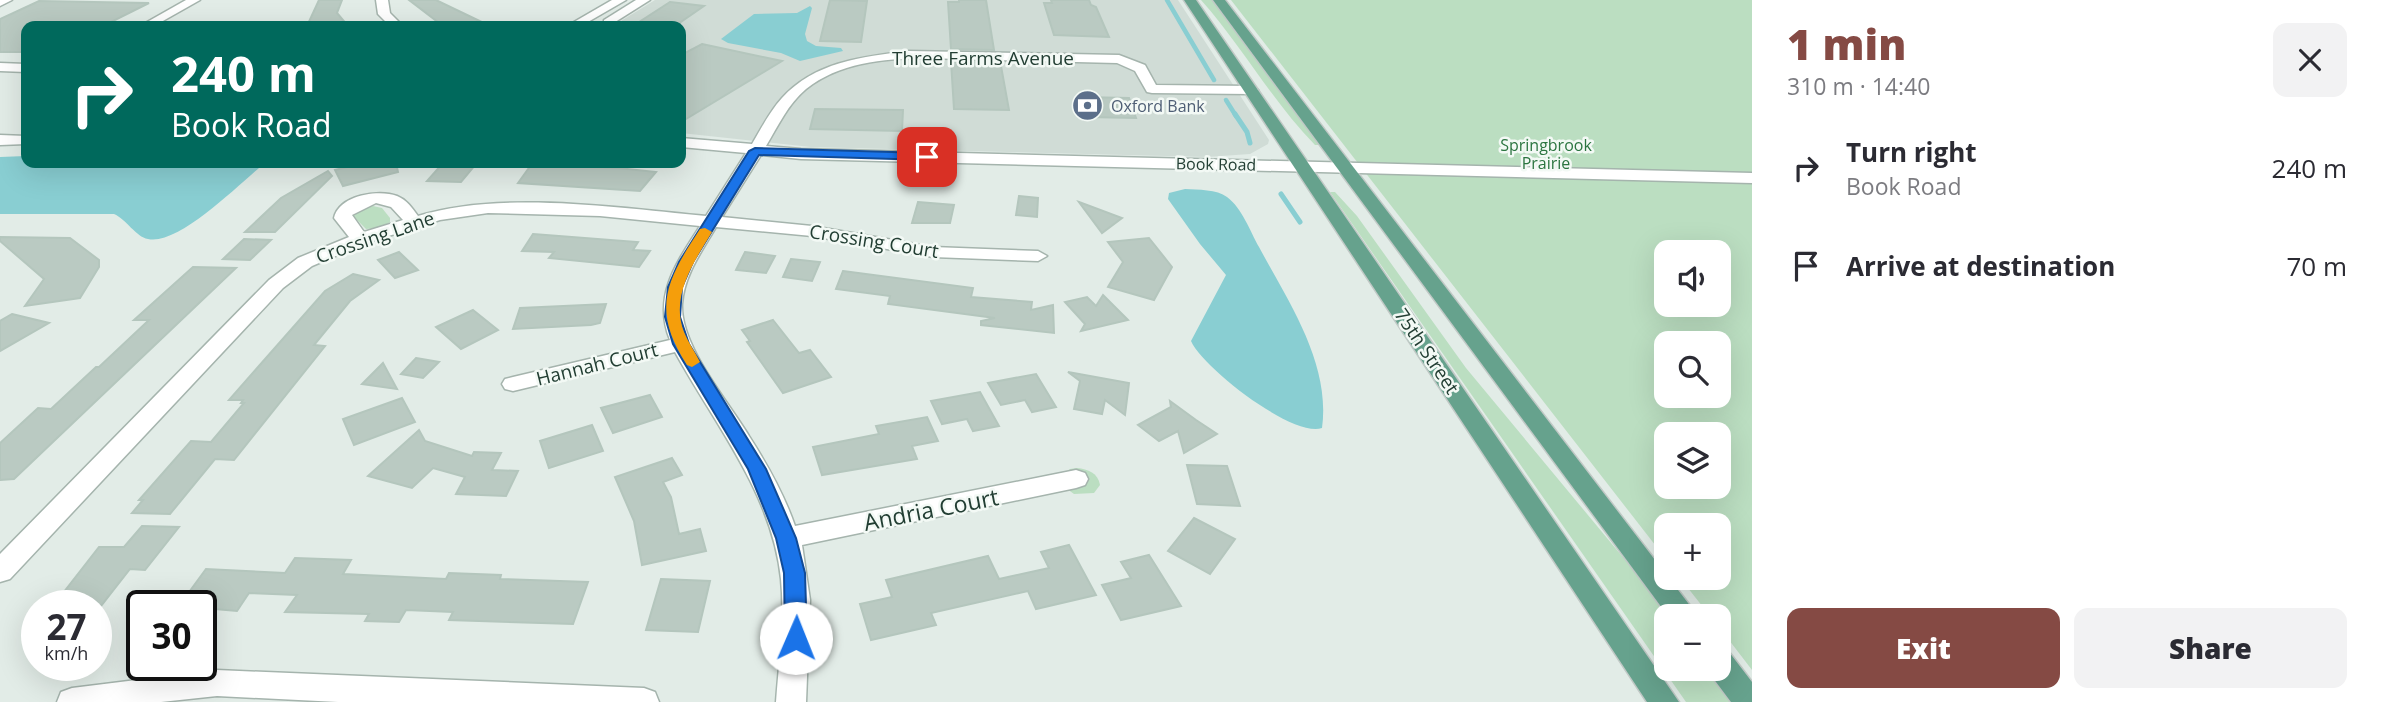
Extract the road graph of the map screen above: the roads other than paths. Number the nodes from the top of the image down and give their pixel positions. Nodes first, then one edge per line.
1 (6, 0) edge
2 (194, 0) edge
3 (382, 0) edge
4 (620, 0) edge
5 (644, 0) edge
6 (1190, 0) edge
7 (1219, 0) edge
8 (0, 3) edge
9 (155, 21) edge
10 (391, 21) edge
11 (582, 21) edge
12 (608, 21) edge
13 (0, 67) edge
14 (21, 68) edge
15 (1251, 90) junction
16 (0, 126) edge
17 (21, 126) edge
18 (0, 140) edge
19 (21, 140) edge
20 (686, 143) edge
21 (755, 151) junction
22 (1302, 166) junction
23 (1346, 167) junction
24 (1752, 178) edge
25 (412, 221) junction
26 (711, 222) junction
27 (359, 239) junction
28 (1038, 256) dead end
29 (681, 344) junction
30 (513, 384) dead end
31 (1076, 480) dead end
32 (786, 538) junction
33 (0, 571) edge
34 (1675, 604) edge
35 (1731, 678) edge
36 (72, 702) edge
37 (644, 702) edge
38 (791, 702) edge
39 (1664, 702) edge
40 (1749, 702) edge

1 - 8 street
2 - 9 street
3 - 10 street
4 - 11 street
5 - 12 street
6 - 15 main road, 75th Street
7 - 23 main road
13 - 14 street
15 - 21 street, Three Farms Avenue
15 - 22 main road, 75th Street
16 - 17 street
18 - 19 street
20 - 21 street, Book Road
21 - 22 street, Book Road
21 - 26 street, Three Farms Avenue
22 - 23 street, Book Road
22 - 39 main road, 75th Street
23 - 24 street, Book Road
23 - 34 main road
25 - 26 street, Crossing Lane
25 - 27 street, Crossing Lane
25 - 27 street
26 - 28 street, Crossing Court
26 - 29 street, Three Farms Avenue
27 - 33 street, Crossing Lane
29 - 30 street, Hannah Court
29 - 32 street, Three Farms Avenue
31 - 32 street, Andria Court
32 - 38 street, Three Farms Avenue
35 - 40 main road
36 - 37 street

